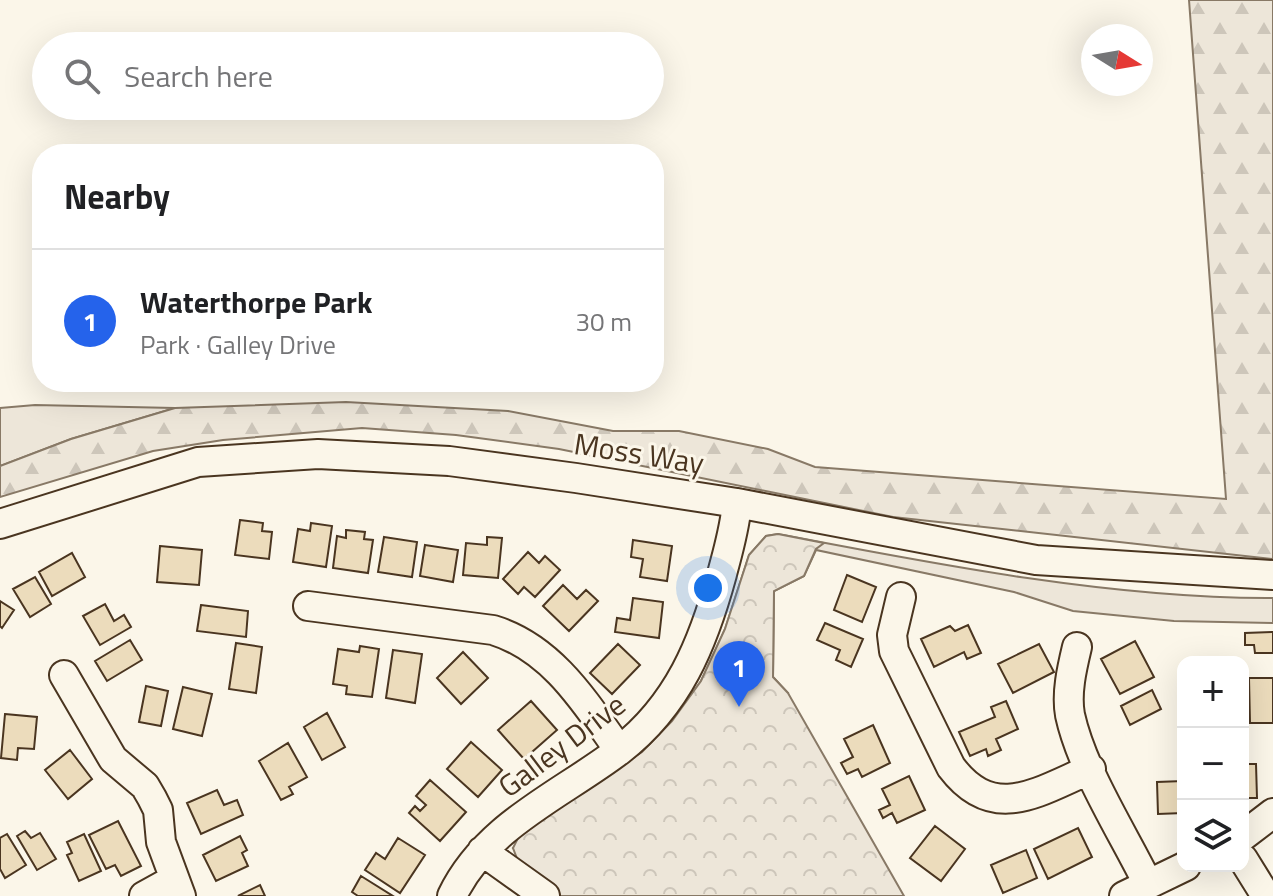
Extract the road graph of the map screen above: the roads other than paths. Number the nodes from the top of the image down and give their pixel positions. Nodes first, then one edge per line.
1 (737, 503) junction
2 (0, 524) edge
3 (1273, 575) edge
4 (901, 597) dead end
5 (308, 606) dead end
6 (1077, 647) dead end
7 (64, 675) dead end
8 (619, 750) junction
9 (1091, 769) junction
10 (1273, 813) edge
11 (1249, 831) edge
12 (482, 851) junction
13 (1249, 869) edge
14 (1177, 870) edge
15 (177, 888) edge
16 (1136, 890) edge
17 (144, 896) edge
18 (452, 896) edge
19 (545, 896) edge
20 (1266, 896) edge

1 - 2 street, Moss Way
1 - 3 street, Moss Way
1 - 8 street, Galley Drive
4 - 9 street
5 - 8 street
6 - 9 street
7 - 15 street
8 - 12 street, Galley Drive
9 - 16 street
10 - 11 street
12 - 18 street, Galley Drive
12 - 19 street
13 - 20 street
14 - 16 street
15 - 17 street

